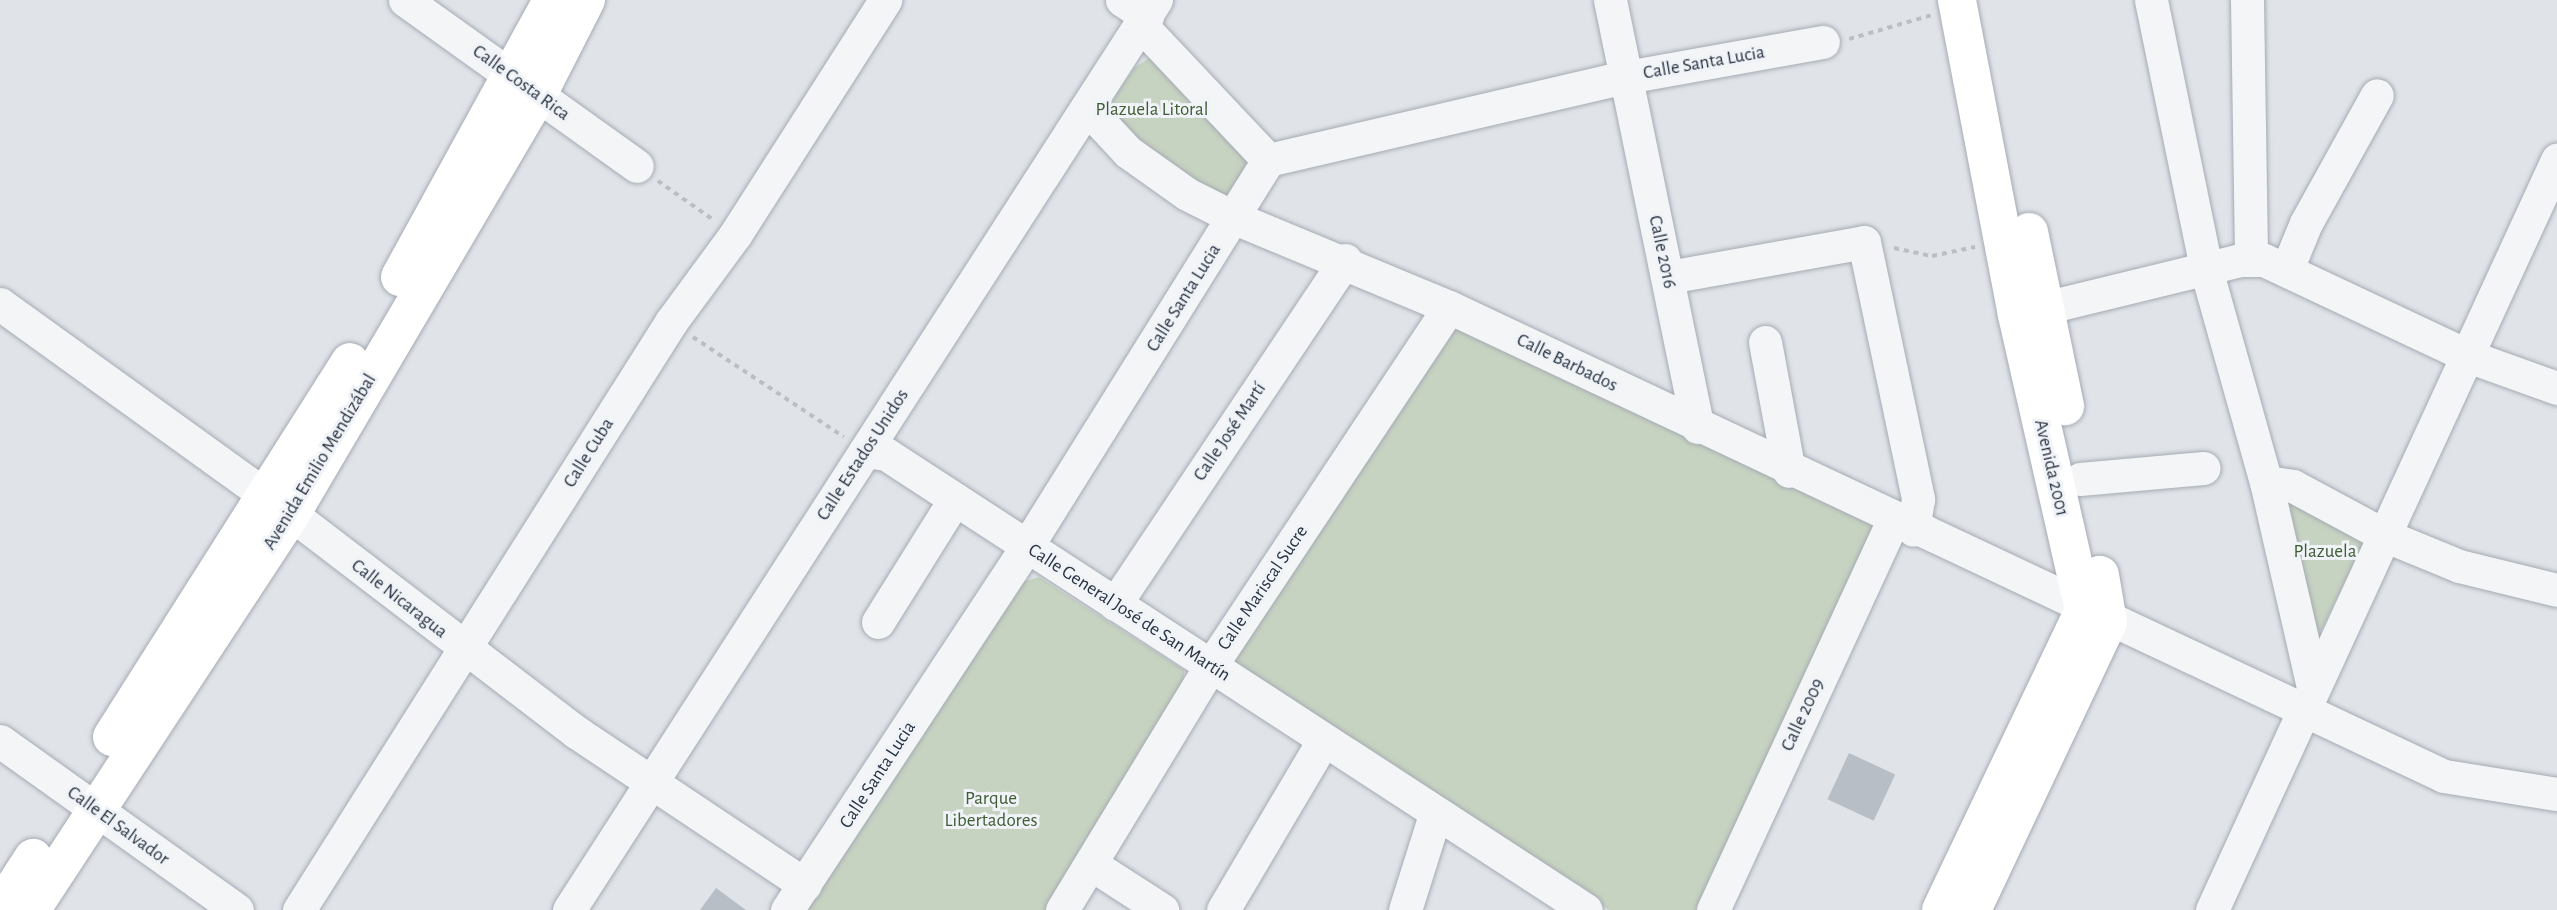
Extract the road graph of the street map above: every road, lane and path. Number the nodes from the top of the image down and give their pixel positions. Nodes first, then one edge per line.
1 (405, 0) edge
2 (552, 0) edge
3 (586, 0) edge
4 (885, 0) edge
5 (1610, 0) edge
6 (2151, 0) edge
7 (2247, 0) edge
8 (1966, 3) edge
9 (1141, 10) edge
10 (1823, 42) joint
11 (1625, 71) junction
12 (525, 86) junction
13 (2377, 95) dead end
14 (1087, 108) junction
15 (1268, 160) junction
16 (2557, 160) edge
17 (637, 166) joint
18 (1235, 218) junction
19 (735, 235) junction
20 (2004, 240) junction
21 (1864, 242) junction
22 (2251, 260) junction
23 (1345, 261) junction
24 (2206, 269) junction
25 (2287, 269) junction
26 (1668, 277) junction
27 (0, 304) edge
28 (1449, 307) junction
29 (2030, 311) junction
30 (671, 322) junction
31 (1765, 342) dead end
32 (2468, 356) junction
33 (2557, 388) edge
34 (1698, 427) junction
35 (866, 451) junction
36 (2204, 468) dead end
37 (1789, 471) junction
38 (2080, 479) junction
39 (2266, 482) junction
40 (955, 499) junction
41 (279, 506) junction
42 (1903, 525) junction
43 (2386, 536) junction
44 (1027, 546) junction
45 (2557, 590) edge
46 (1115, 604) junction
47 (2096, 616) junction
48 (878, 622) dead end
49 (466, 651) junction
50 (1210, 667) junction
51 (2308, 700) junction
52 (0, 741) edge
53 (1323, 741) junction
54 (650, 785) junction
55 (2557, 793) edge
56 (84, 803) junction
57 (1436, 815) junction
58 (1091, 864) junction
59 (796, 897) edge
60 (2222, 907) edge
61 (0, 909) edge
62 (31, 910) edge
63 (237, 910) edge
64 (299, 910) edge
65 (569, 910) edge
66 (1062, 910) edge
67 (1162, 910) edge
68 (1223, 910) edge
69 (1405, 910) edge
70 (1586, 910) edge
71 (1713, 910) edge
72 (1941, 910) edge
73 (1972, 910) edge

1 - 12 street, Calle Costa Rica
2 - 12 main road, Avenida Emilio Mendizábal
3 - 12 main road, Avenida Emilio Mendizábal
4 - 19 street, Calle Cuba
5 - 11 street, Calle 2016
6 - 24 street
7 - 22 street
8 - 10 path
8 - 20 main road, Avenida 2001
8 - 29 main road, Avenida 2001
9 - 14 street, Calle Estados Unidos
9 - 15 street
10 - 11 street, Calle Santa Lucia
11 - 15 street, Calle Santa Lucia
11 - 26 street, Calle 2016
12 - 17 street, Calle Costa Rica
12 - 41 main road, Avenida Emilio Mendizábal
13 - 25 street
14 - 18 street, Calle Barbados
14 - 35 street, Calle Estados Unidos
15 - 18 street, Calle Santa Lucia
16 - 32 street
17 - 19 path
18 - 23 street, Calle Barbados
18 - 44 street, Calle Santa Lucia
19 - 30 street, Calle Cuba
20 - 21 path
20 - 29 main road, Avenida 2001
21 - 26 street
21 - 42 street, Calle 2009
22 - 24 street
22 - 25 street
23 - 28 street, Calle Barbados
23 - 46 street, Calle José Martí
24 - 29 street
24 - 39 street
25 - 32 street
26 - 34 street, Calle 2016
27 - 41 street, Calle Nicaragua
28 - 34 street, Calle Barbados
28 - 50 street, Calle Mariscal Sucre
29 - 38 main road, Avenida 2001
29 - 47 main road, Avenida 2001
30 - 35 path
30 - 49 street, Calle Cuba
31 - 37 street
32 - 33 street
32 - 43 street
34 - 37 street, Calle Barbados
35 - 40 street, Calle General José de San Martín
35 - 54 street, Calle Estados Unidos
36 - 38 street
37 - 42 street, Calle Barbados
38 - 47 main road, Avenida 2001
39 - 43 street
39 - 51 street
40 - 44 street, Calle General José de San Martín
40 - 48 street
41 - 49 street, Calle Nicaragua
41 - 56 main road, Avenida Emilio Mendizábal
42 - 47 street, Calle Barbados
42 - 71 street, Calle 2009
43 - 45 street
43 - 51 street
44 - 46 street, Calle General José de San Martín
44 - 59 street, Calle Santa Lucia
46 - 50 street, Calle General José de San Martín
47 - 51 street, Calle Barbados
47 - 72 main road
47 - 73 main road
49 - 54 street, Calle Nicaragua
49 - 64 street, Calle Cuba
50 - 53 street, Calle General José de San Martín
50 - 58 street, Calle Mariscal Sucre
51 - 55 street, Calle Barbados
51 - 60 street
52 - 56 street, Calle El Salvador
53 - 57 street, Calle General José de San Martín
53 - 68 street
54 - 59 street, Calle Nicaragua
54 - 65 street, Calle Estados Unidos
56 - 61 main road, Avenida Emilio Mendizábal
56 - 62 main road, Avenida Emilio Mendizábal
56 - 63 street, Calle El Salvador
57 - 69 street
57 - 70 street, Calle General José de San Martín
58 - 66 street, Calle Mariscal Sucre
58 - 67 street

